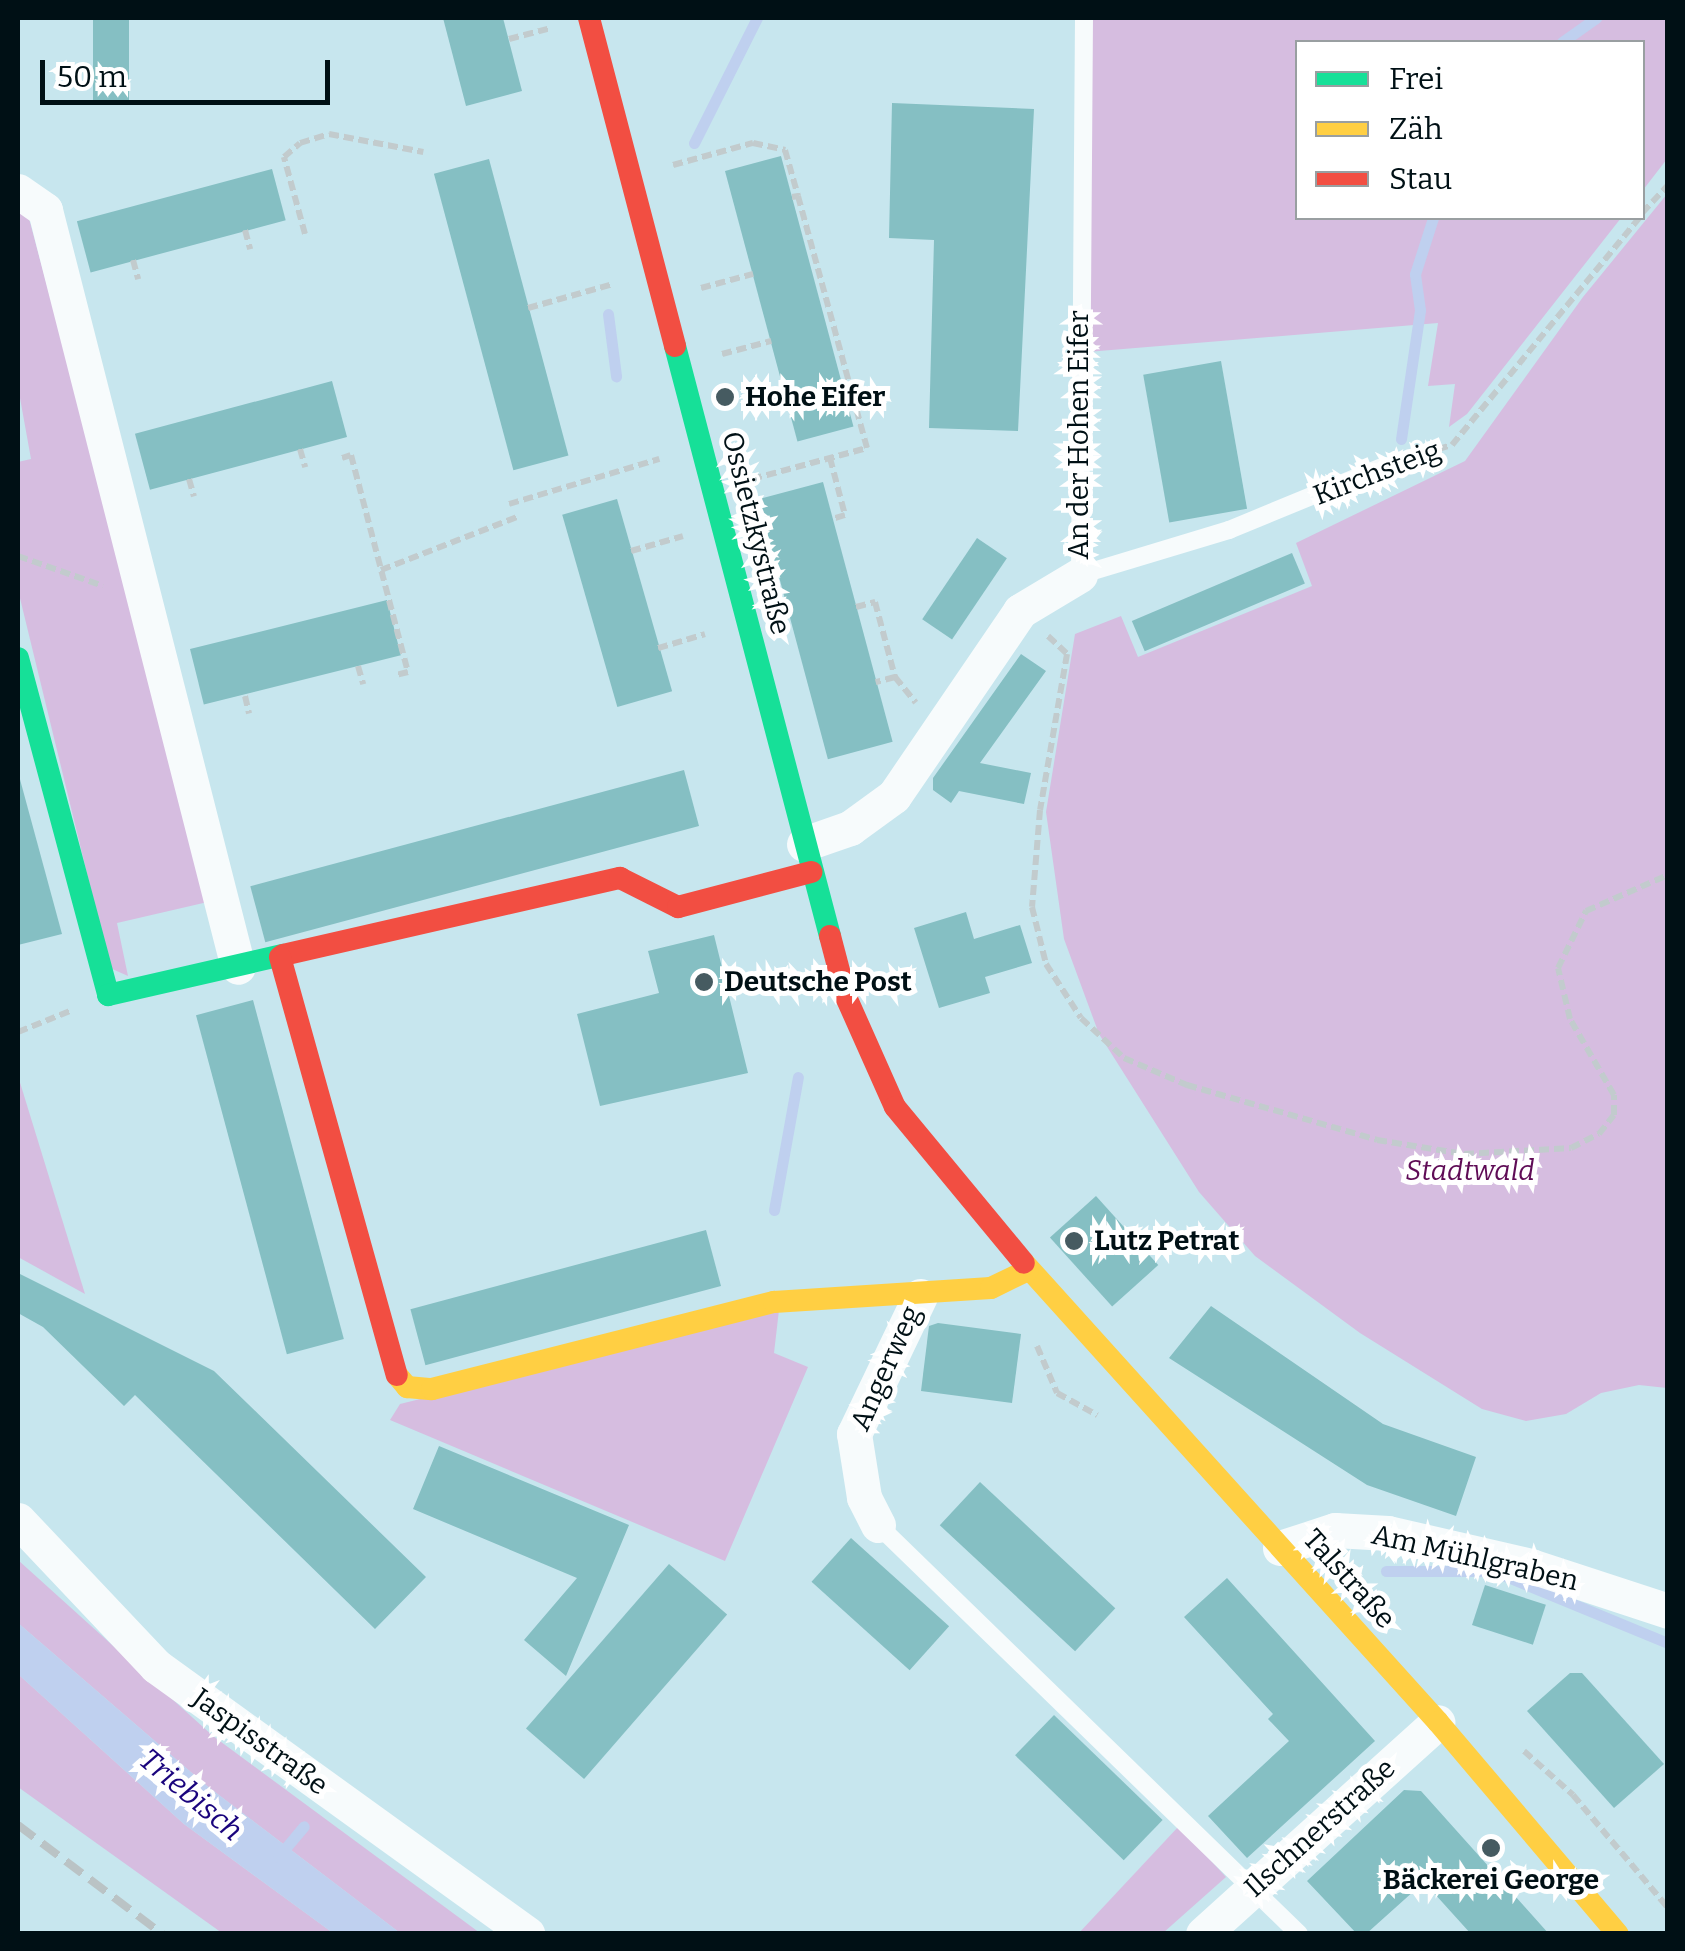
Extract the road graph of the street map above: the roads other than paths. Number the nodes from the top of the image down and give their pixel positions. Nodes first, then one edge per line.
1 (589, 18) edge
2 (1084, 18) edge
3 (18, 191) edge
4 (1384, 466) road end
5 (1080, 575) junction
6 (18, 658) edge
7 (808, 858) junction
8 (280, 957) junction
9 (238, 967) junction
10 (872, 1062) joint
11 (1028, 1270) junction
12 (920, 1296) junction
13 (18, 1520) edge
14 (878, 1525) joint
15 (1280, 1548) junction
16 (1668, 1612) edge
17 (1438, 1722) junction
18 (1251, 1888) junction
19 (528, 1934) edge
20 (1203, 1934) edge
21 (1299, 1934) edge
22 (1618, 1934) edge

1 - 7 main road, Ossietzkystraße
2 - 5 lane, An der Hohen Eifer
3 - 9 street
4 - 5 lane, Kirchsteig
5 - 7 street, An der Hohen Eifer
6 - 9 main road
7 - 8 main road
7 - 10 main road, Ossietzkystraße
8 - 9 main road
8 - 12 main road, Angerweg
10 - 11 main road, Talstraße
11 - 12 main road
11 - 15 main road, Talstraße
12 - 14 street, Angerweg
13 - 19 street, Jaspisstraße
14 - 18 lane, Angerweg
15 - 16 street, Am Mühlgraben
15 - 17 main road, Talstraße
17 - 18 street, Ilschnerstraße
17 - 22 main road, Talstraße
18 - 20 street, Ilschnerstraße
18 - 21 lane, Angerweg

